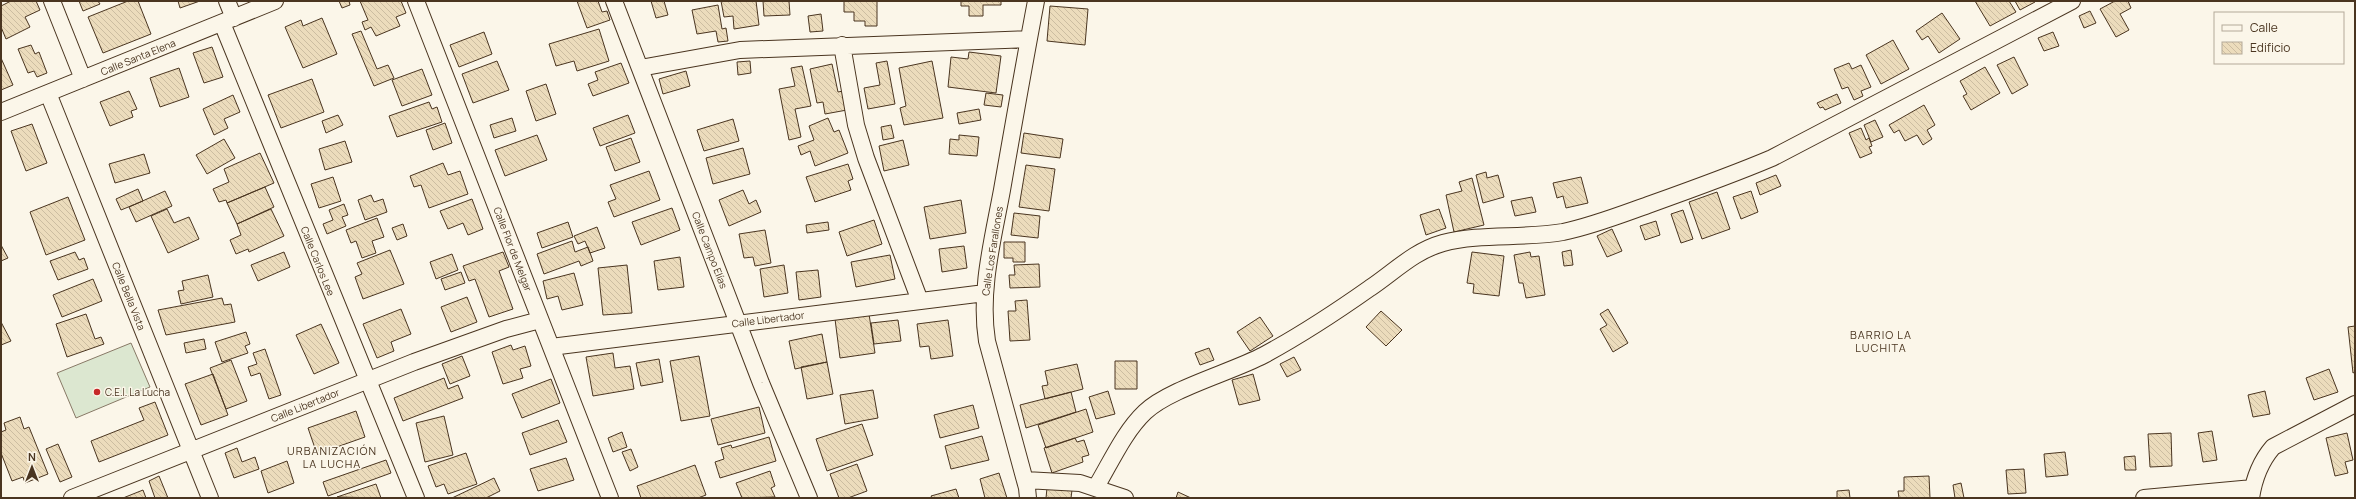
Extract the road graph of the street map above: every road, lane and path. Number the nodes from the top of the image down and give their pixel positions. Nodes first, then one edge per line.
1 (52, 1) edge
2 (227, 1) edge
3 (275, 1) edge
4 (416, 1) edge
5 (614, 1) edge
6 (1036, 1) edge
7 (2072, 1) edge
8 (228, 20) junction
9 (1029, 39) junction
10 (842, 45) junction
11 (640, 68) junction
12 (83, 79) junction
13 (48, 93) junction
14 (1, 112) edge
15 (985, 293) junction
16 (920, 301) junction
17 (540, 320) junction
18 (738, 322) junction
19 (551, 347) junction
20 (367, 381) junction
21 (2355, 404) edge
22 (190, 450) junction
23 (1025, 480) junction
24 (1096, 487) junction
25 (2252, 493) edge
26 (72, 498) edge
27 (210, 498) edge
28 (416, 498) edge
29 (610, 498) edge
30 (809, 498) edge
31 (1028, 498) edge
32 (1125, 498) edge
33 (2144, 498) edge

1 - 12 street
2 - 8 street, Calle Carlos Lee
3 - 8 street, Calle Santa Elena
4 - 17 street, Calle Flor de Melgar
5 - 11 street, Calle Campo Elías
6 - 9 street, Calle Los Farallones
7 - 24 street
8 - 12 street, Calle Santa Elena
8 - 20 street, Calle Carlos Lee
9 - 10 street
9 - 15 street, Calle Los Farallones
10 - 11 street
10 - 16 street
11 - 18 street, Calle Campo Elías
12 - 13 street, Calle Santa Elena
13 - 14 street, Calle Santa Elena
13 - 22 street, Calle Bella Vista
15 - 16 street, Calle Libertador
15 - 23 street, Calle Los Farallones
16 - 18 street, Calle Libertador
17 - 19 street, Calle Flor de Melgar
17 - 20 street, Calle Libertador
18 - 19 street, Calle Libertador
18 - 30 street, Calle Campo Elías
19 - 29 street, Calle Flor de Melgar
20 - 22 street, Calle Libertador
20 - 28 street, Calle Carlos Lee
21 - 25 street
22 - 26 street, Calle Libertador
22 - 27 street, Calle Bella Vista
23 - 24 street
23 - 31 street, Calle Los Farallones
24 - 32 street
25 - 33 street

